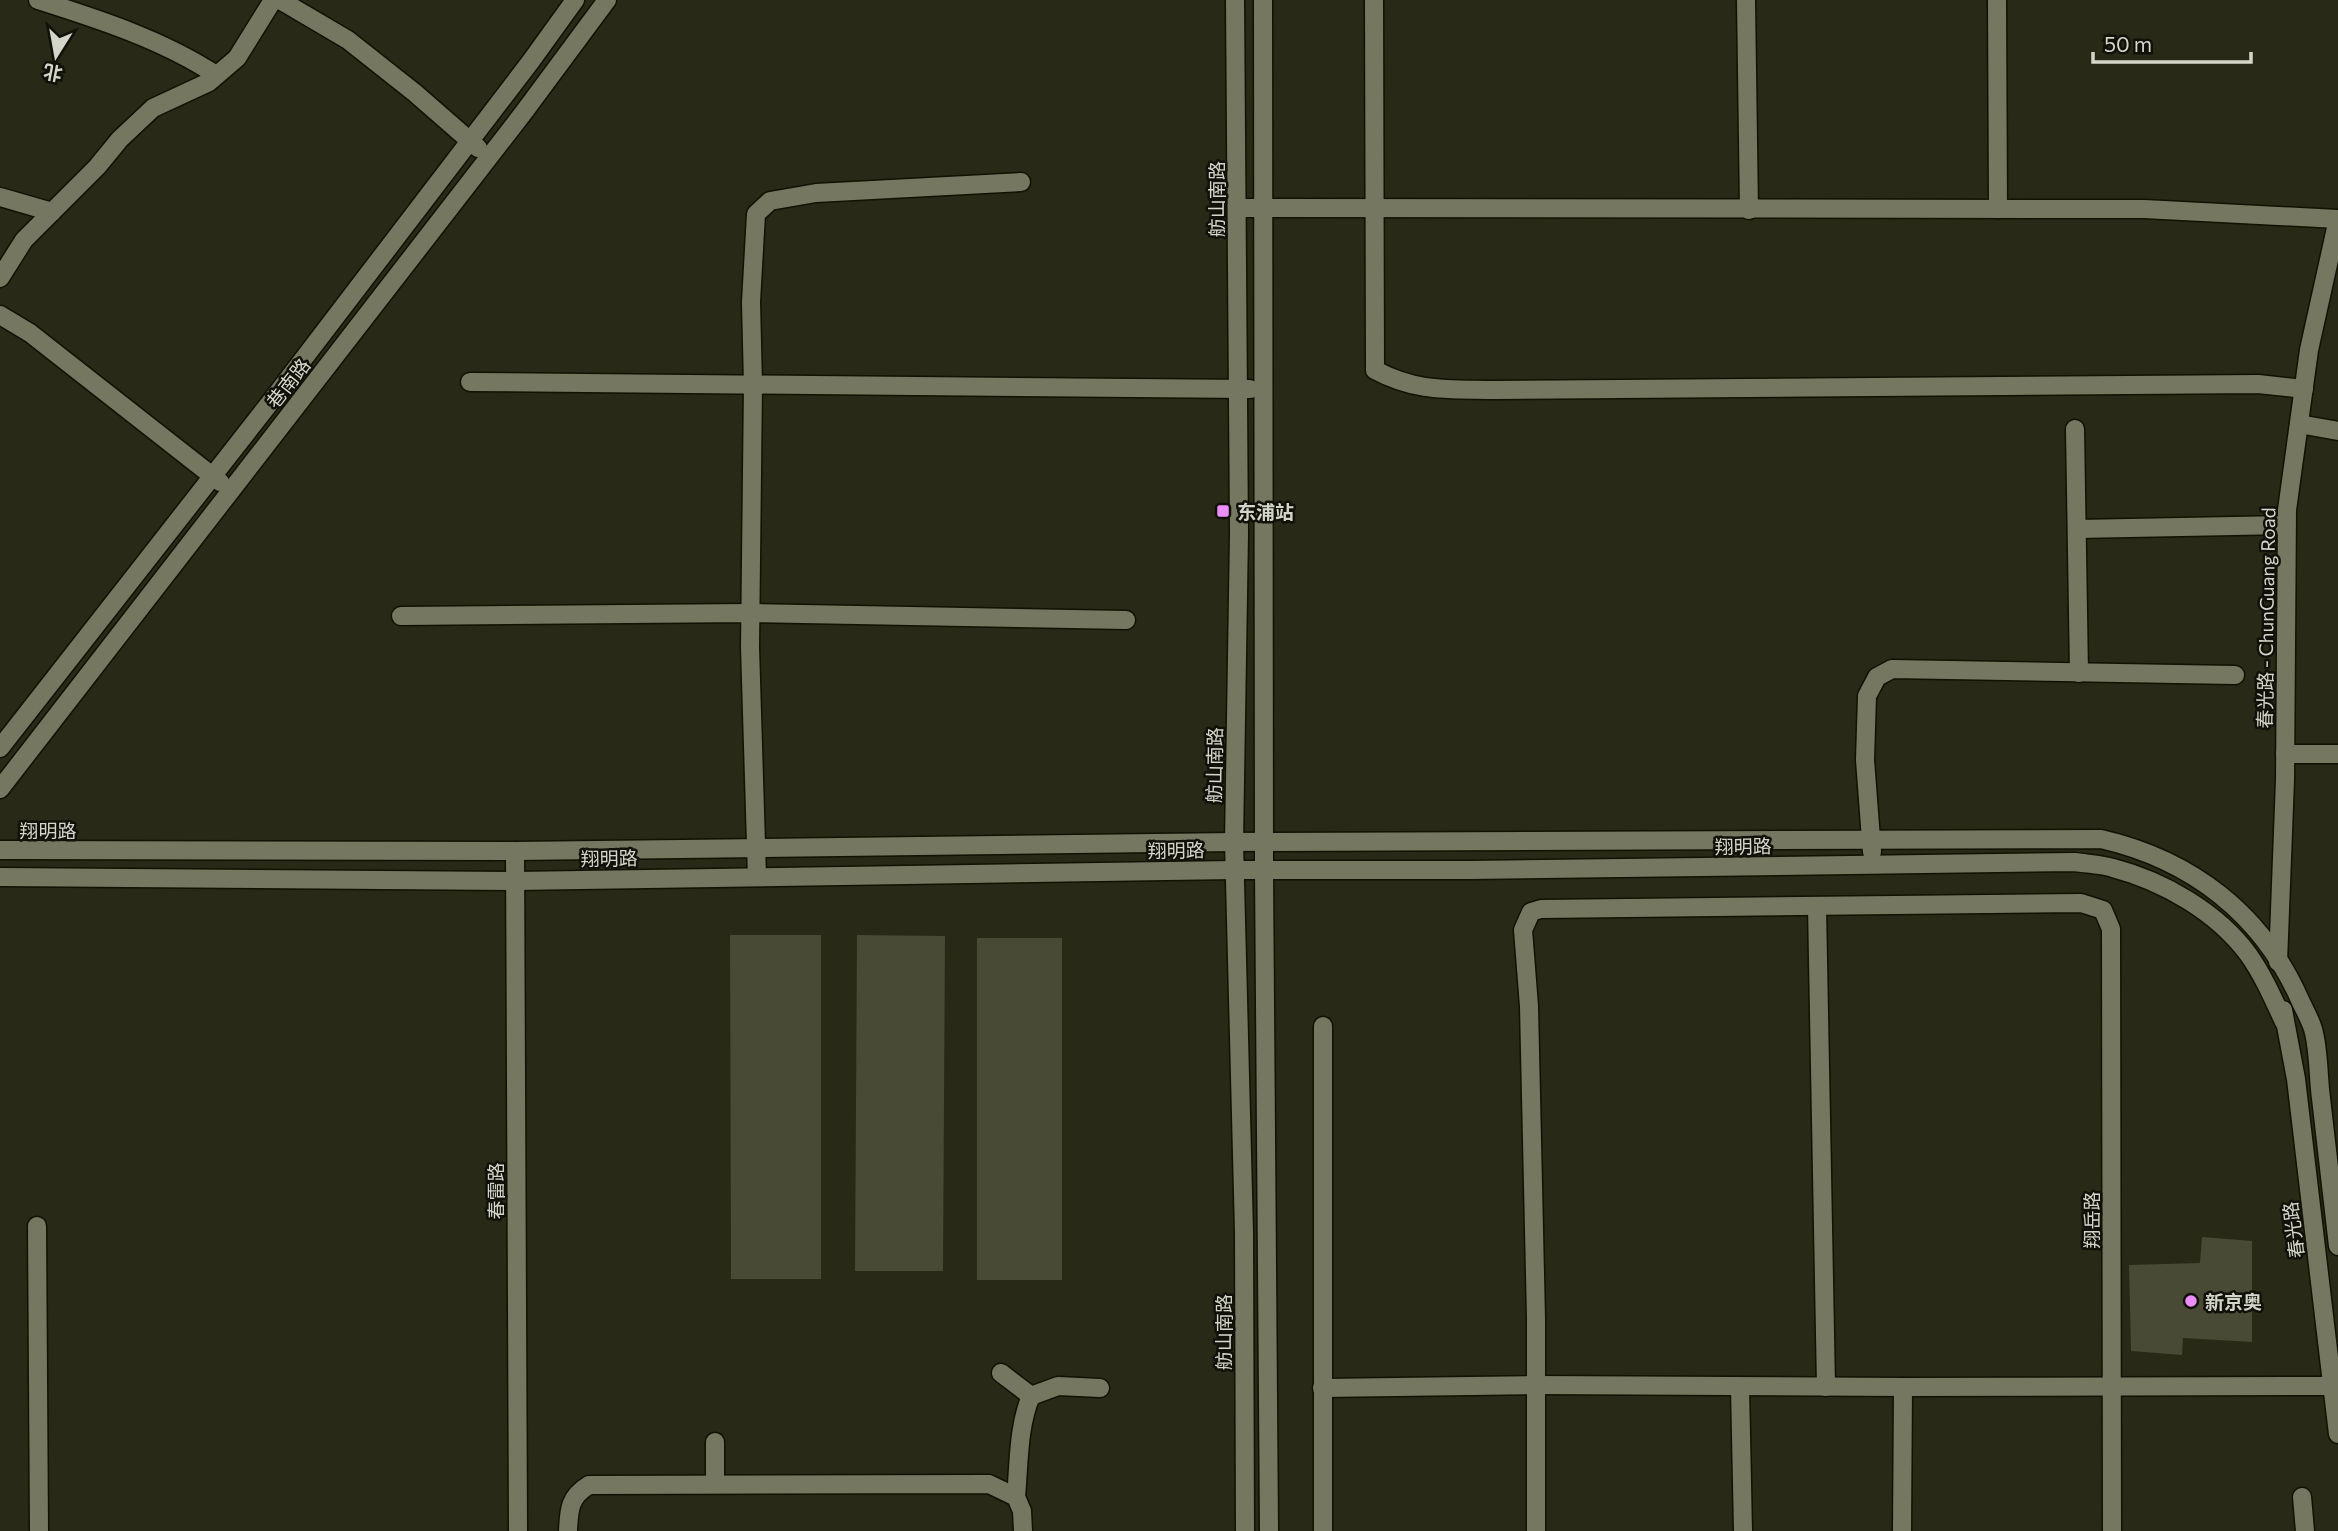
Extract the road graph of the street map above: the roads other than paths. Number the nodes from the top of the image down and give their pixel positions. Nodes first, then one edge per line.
1 (38, 0) edge
2 (273, 0) edge
3 (280, 0) edge
4 (575, 0) edge
5 (607, 0) edge
6 (1265, 0) edge
7 (1374, 0) edge
8 (1746, 0) edge
9 (1997, 0) edge
10 (1234, 6) edge
11 (216, 75) junction
12 (470, 141) junction
13 (489, 158) junction
14 (1021, 182) dead end
15 (0, 197) edge
16 (1374, 207) junction
17 (1237, 208) junction
18 (1264, 208) junction
19 (1998, 209) junction
20 (1749, 210) junction
21 (52, 212) junction
22 (2338, 219) edge
23 (0, 278) edge
24 (0, 315) edge
25 (470, 382) dead end
26 (753, 385) junction
27 (1238, 389) junction
28 (2304, 389) junction
29 (1264, 390) junction
30 (2299, 424) junction
31 (2076, 429) dead end
32 (2338, 431) edge
33 (213, 476) junction
34 (231, 492) junction
35 (2286, 525) junction
36 (2077, 529) junction
37 (750, 613) junction
38 (401, 616) dead end
39 (1126, 620) dead end
40 (2079, 673) junction
41 (2235, 675) dead end
42 (0, 748) edge
43 (2285, 754) junction
44 (2338, 754) edge
45 (0, 789) edge
46 (1872, 840) junction
47 (1234, 842) junction
48 (1264, 843) junction
49 (757, 848) junction
50 (0, 850) edge
51 (515, 851) junction
52 (1872, 866) junction
53 (1234, 870) junction
54 (1264, 870) junction
55 (0, 877) edge
56 (757, 877) junction
57 (515, 881) junction
58 (1817, 906) junction
59 (2278, 959) junction
60 (2284, 1022) junction
61 (1323, 1026) dead end
62 (37, 1226) dead end
63 (2338, 1246) edge
64 (1001, 1373) dead end
65 (1536, 1385) junction
66 (2335, 1386) edge
67 (1740, 1387) junction
68 (1826, 1387) junction
69 (1903, 1387) junction
70 (1100, 1388) dead end
71 (1322, 1388) junction
72 (2112, 1388) junction
73 (1031, 1396) junction
74 (2338, 1434) edge
75 (715, 1442) dead end
76 (715, 1484) junction
77 (1016, 1497) junction
78 (2302, 1497) dead end
79 (39, 1531) edge
80 (518, 1531) edge
81 (568, 1531) edge
82 (1023, 1531) edge
83 (1245, 1531) edge
84 (1269, 1531) edge
85 (1323, 1531) edge
86 (1536, 1531) edge
87 (1743, 1531) edge
88 (1902, 1531) edge
89 (2112, 1531) edge
90 (2305, 1531) edge

1 - 11 street
2 - 11 street
3 - 12 street
4 - 12 street, 巷南路
5 - 13 street, 巷南路
6 - 18 street
7 - 16 street
8 - 20 street
9 - 19 street
10 - 17 street, 舫山南路
11 - 21 street
12 - 13 street
12 - 33 street, 巷南路
13 - 34 street, 巷南路
14 - 26 street
15 - 21 street
16 - 18 street
16 - 20 street
16 - 28 street
17 - 18 street
17 - 27 street, 舫山南路
18 - 29 street
19 - 20 street
19 - 22 street
21 - 23 street
22 - 28 street, 春光路 - ChunGuang Road
24 - 33 street
25 - 26 street
26 - 27 street
26 - 37 street
27 - 29 street
27 - 47 street, 舫山南路
28 - 30 street, 春光路 - ChunGuang Road
29 - 48 street
30 - 32 street
30 - 35 street, 春光路 - ChunGuang Road
31 - 36 street
33 - 34 street
33 - 42 street, 巷南路
34 - 45 street, 巷南路
35 - 36 street
35 - 43 street, 春光路 - ChunGuang Road
36 - 40 street
37 - 38 street
37 - 39 street
37 - 49 street
40 - 41 street
40 - 46 street
43 - 44 street
43 - 59 street, 春光路 - ChunGuang Road
46 - 48 street, 翔明路
46 - 52 street
46 - 59 street, 翔明路
47 - 48 street, 翔明路
47 - 49 street, 翔明路
47 - 53 street, 舫山南路
48 - 54 street
49 - 51 street, 翔明路
49 - 56 street
50 - 51 street, 翔明路
51 - 57 street, 春雷路
52 - 54 street, 翔明路
52 - 60 street, 翔明路
53 - 54 street, 翔明路
53 - 56 street, 翔明路
53 - 83 street, 舫山南路
54 - 84 street
55 - 57 street, 翔明路
56 - 57 street, 翔明路
57 - 80 street, 春雷路
58 - 65 street
58 - 68 street
58 - 72 street, 翔岳路
59 - 60 street, 春光路 - ChunGuang Road
59 - 63 street
60 - 66 street, 春光路
61 - 71 street
62 - 79 street
64 - 73 street
65 - 67 street
65 - 71 street
65 - 86 street
66 - 72 street
66 - 74 street, 春光路
67 - 68 street
67 - 87 street
68 - 69 street
69 - 72 street
69 - 88 street
70 - 73 street
71 - 85 street
72 - 89 street, 翔岳路
73 - 77 street
75 - 76 street
76 - 77 street
76 - 81 street
77 - 82 street
78 - 90 street

